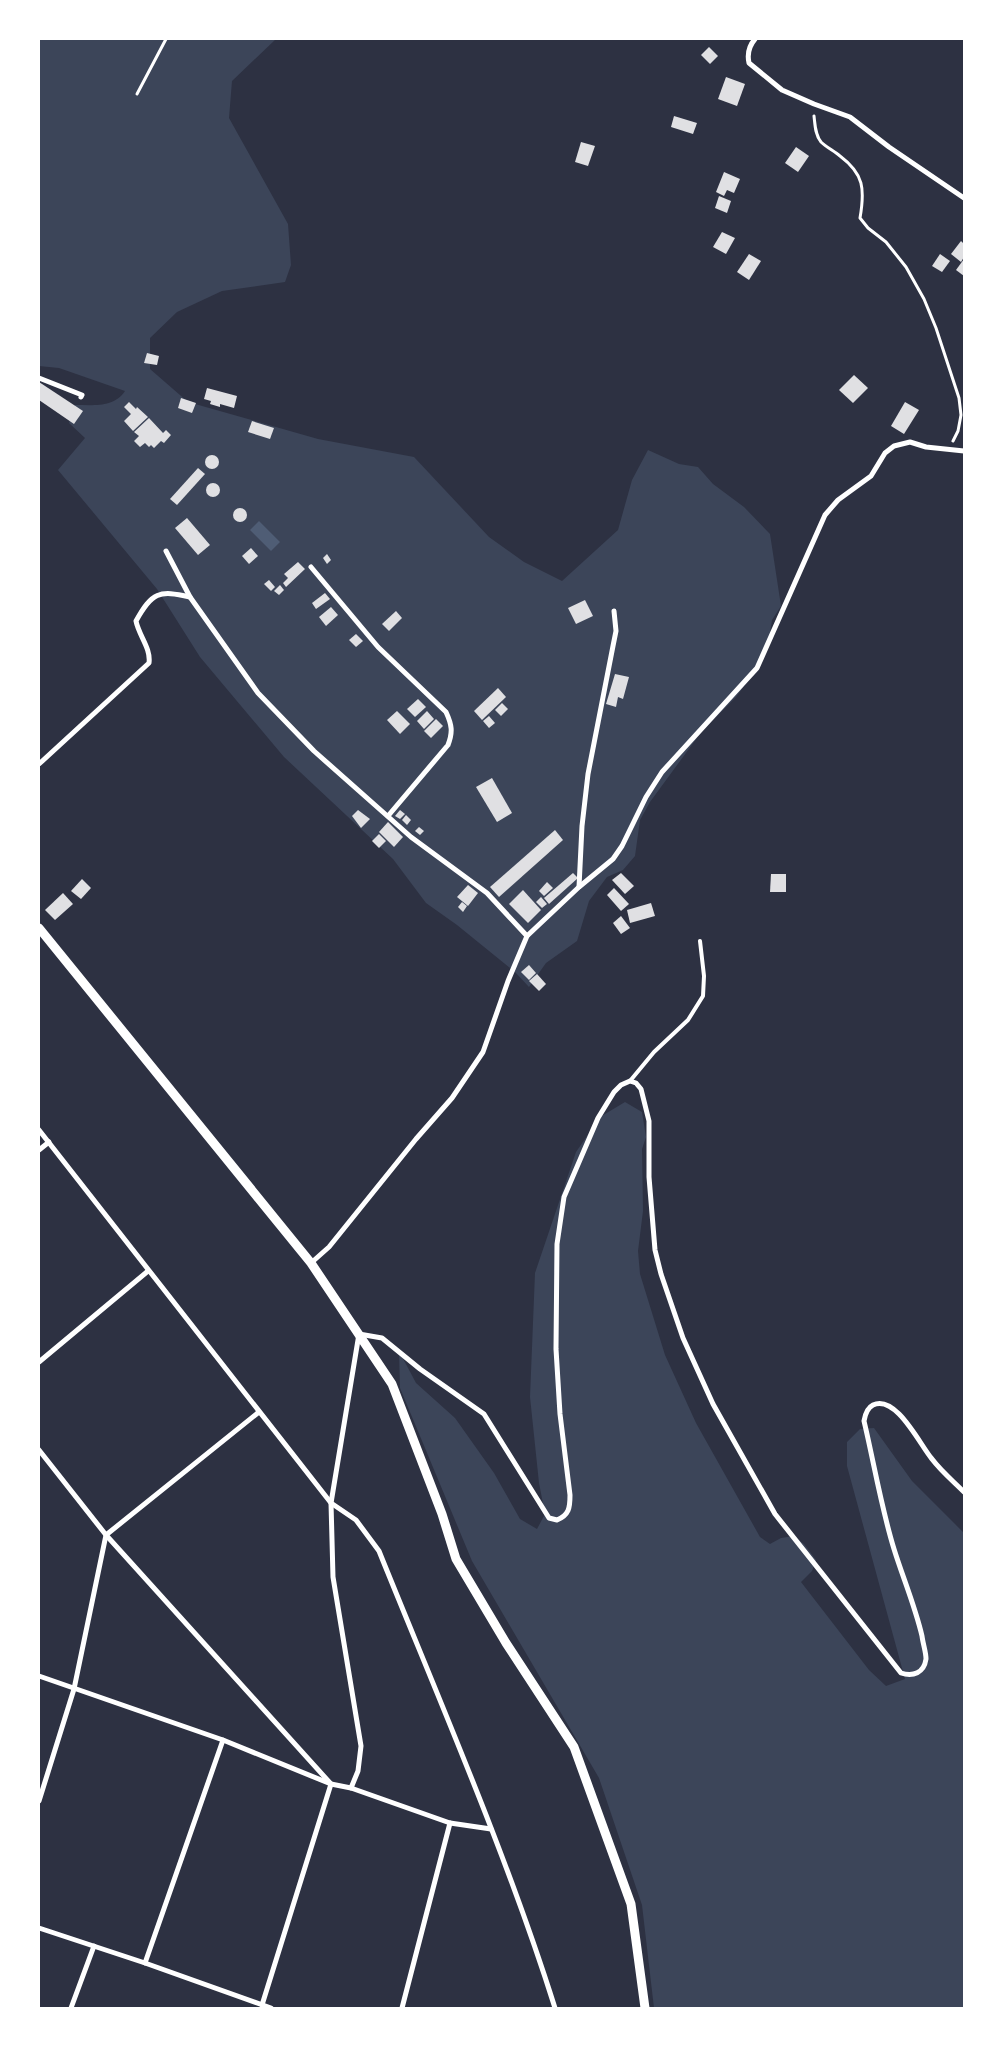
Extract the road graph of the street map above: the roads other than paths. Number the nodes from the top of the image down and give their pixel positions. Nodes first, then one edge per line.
1 (755, 39) edge
2 (964, 198) edge
3 (39, 378) edge
4 (81, 397) dead end
5 (964, 451) edge
6 (166, 551) dead end
7 (311, 567) dead end
8 (190, 597) junction
9 (614, 611) dead end
10 (39, 764) edge
11 (388, 816) junction
12 (579, 887) junction
13 (39, 928) edge
14 (527, 936) junction
15 (700, 942) dead end
16 (630, 1082) junction
17 (39, 1130) edge
18 (49, 1142) junction
19 (39, 1150) edge
20 (311, 1263) junction
21 (148, 1271) junction
22 (360, 1334) junction
23 (39, 1362) edge
24 (259, 1412) junction
25 (39, 1450) edge
26 (964, 1492) edge
27 (331, 1503) junction
28 (106, 1535) junction
29 (39, 1676) edge
30 (74, 1689) junction
31 (222, 1740) junction
32 (331, 1784) junction
33 (351, 1788) junction
34 (39, 1801) edge
35 (450, 1823) junction
36 (491, 1829) junction
37 (39, 1928) edge
38 (94, 1946) junction
39 (146, 1963) junction
40 (262, 2005) junction
41 (71, 2008) edge
42 (271, 2008) edge
43 (402, 2008) edge
44 (555, 2008) edge
45 (645, 2008) edge

1 - 2 street
3 - 4 street
5 - 12 street
6 - 8 street
7 - 11 street
8 - 10 street
8 - 11 street
9 - 12 street
11 - 14 street
12 - 14 street
13 - 20 street
14 - 20 street
15 - 16 lane
16 - 22 street
16 - 26 street
17 - 18 street
18 - 19 street
18 - 21 street
20 - 22 street
21 - 23 street
21 - 24 street
22 - 27 street
22 - 45 street
24 - 27 street
24 - 28 street
25 - 28 street
27 - 33 street
27 - 36 street
28 - 30 street
28 - 32 street
29 - 30 street
30 - 31 street
30 - 34 street
31 - 32 street
31 - 39 street
32 - 33 street
32 - 40 street
33 - 35 street
35 - 36 street
35 - 43 street
36 - 44 street
37 - 38 street
38 - 39 street
38 - 41 street
39 - 40 street
40 - 42 street

